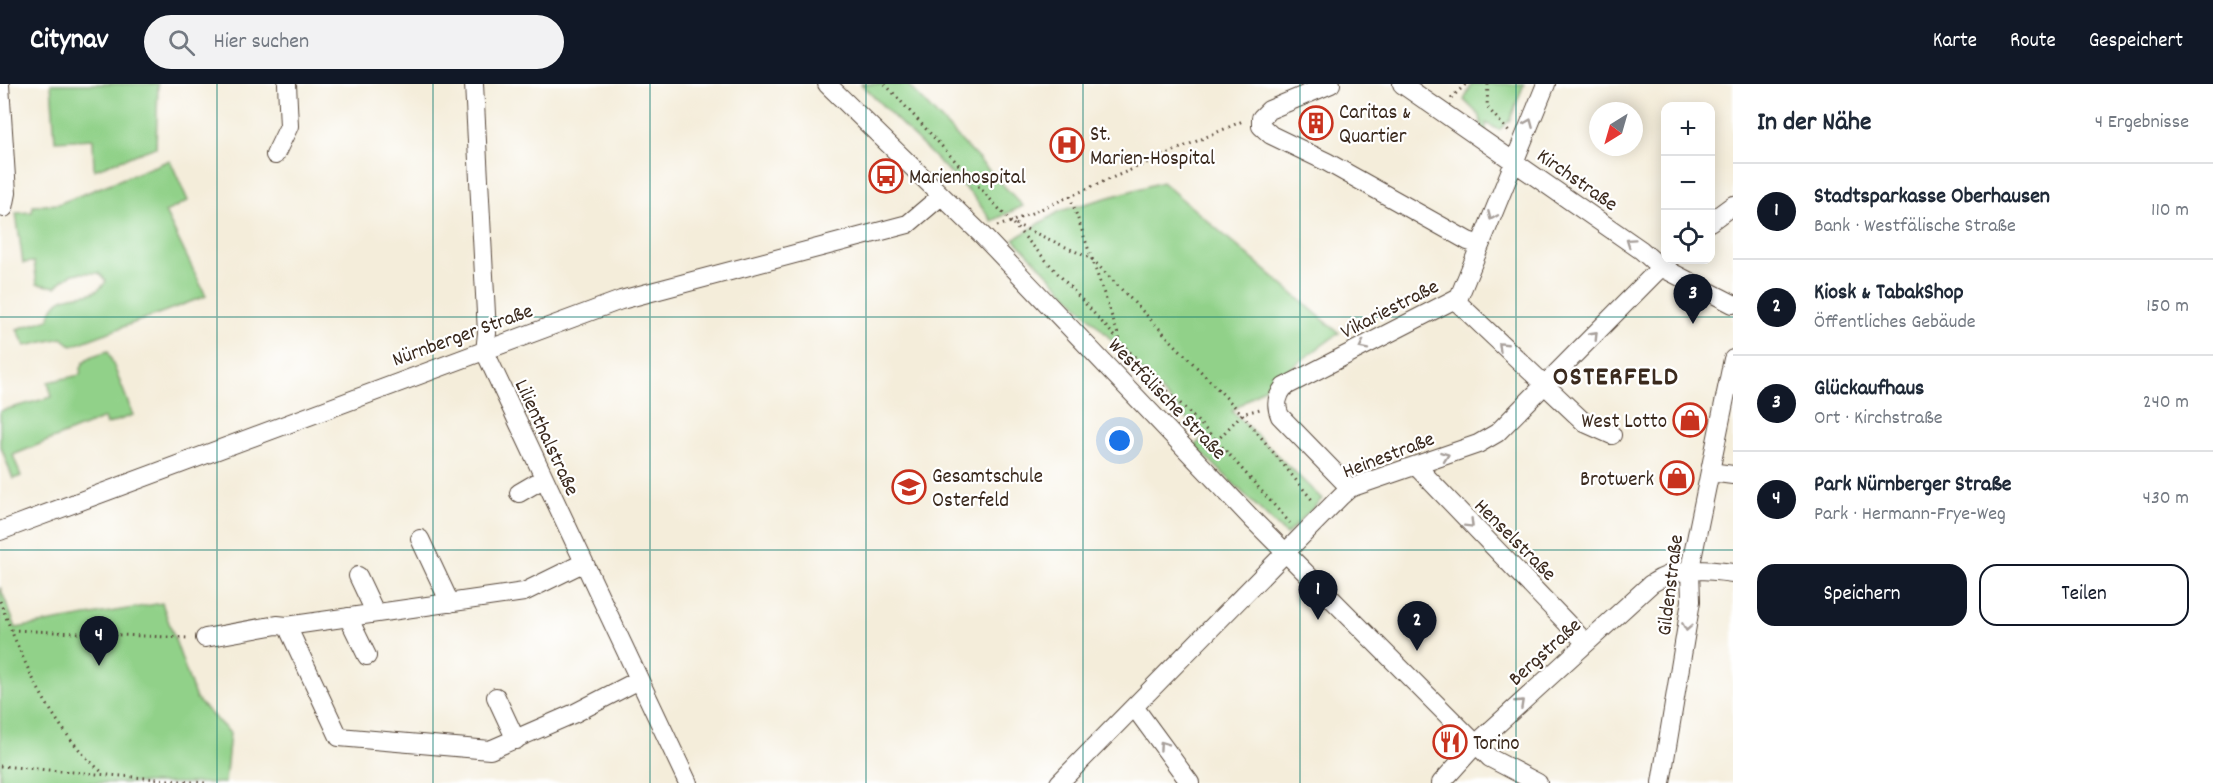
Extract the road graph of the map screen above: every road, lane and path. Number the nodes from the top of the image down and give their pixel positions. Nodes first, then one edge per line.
1 (287, 84) edge
2 (474, 84) edge
3 (827, 84) edge
4 (885, 84) edge
5 (1331, 84) edge
6 (1402, 84) edge
7 (1488, 84) edge
8 (1546, 84) edge
9 (0, 85) edge
10 (1269, 110) junction
11 (1521, 143) junction
12 (275, 155) dead end
13 (1515, 163) junction
14 (941, 196) junction
15 (1070, 196) junction
16 (1733, 205) edge
17 (4, 208) dead end
18 (1715, 218) edge
19 (1011, 222) junction
20 (981, 234) junction
21 (1480, 244) junction
22 (1092, 259) junction
23 (1661, 261) edge
24 (1663, 264) edge
25 (1666, 264) edge
26 (1455, 300) junction
27 (1733, 304) edge
28 (1121, 343) junction
29 (484, 352) junction
30 (1733, 359) edge
31 (1545, 386) junction
32 (1276, 405) junction
33 (1242, 414) junction
34 (1612, 435) dead end
35 (1217, 441) junction
36 (1197, 461) junction
37 (1416, 466) junction
38 (1710, 472) junction
39 (1733, 475) edge
40 (543, 479) junction
41 (1350, 488) junction
42 (519, 493) dead end
43 (1322, 513) junction
44 (0, 531) edge
45 (1301, 536) junction
46 (420, 539) dead end
47 (1287, 553) junction
48 (583, 563) junction
49 (1690, 569) junction
50 (1733, 573) edge
51 (358, 576) dead end
52 (0, 601) edge
53 (450, 603) junction
54 (375, 612) junction
55 (348, 617) junction
56 (287, 626) junction
57 (11, 630) junction
58 (205, 638) joint
59 (1586, 643) junction
60 (367, 656) dead end
61 (639, 680) junction
62 (496, 697) dead end
63 (1135, 708) junction
64 (516, 740) junction
65 (1477, 743) junction
66 (0, 765) edge
67 (104, 774) junction
68 (206, 783) edge
69 (687, 783) edge
70 (1059, 783) edge
71 (1190, 783) edge
72 (1441, 783) edge
73 (1538, 783) edge
74 (1661, 783) edge

1 - 12 street
2 - 29 street, Lilienthalstraße
3 - 14 street, Westfälische Straße
4 - 19 path
5 - 10 street
6 - 13 street, Kirchstraße
7 - 11 path
11 -> 8 street, Vikariestraße
9 - 17 street
10 - 15 path
10 - 21 street
11 - 13 street, Vikariestraße
13 -> 21 street, Vikariestraße
23 -> 13 street, Kirchstraße
14 - 20 street, Westfälische Straße
14 - 29 street, Nürnberger Straße
15 - 19 path
15 - 22 path
16 - 18 street
19 - 20 path
19 - 22 path
19 - 28 path
20 - 36 street, Westfälische Straße
21 - 26 street, Vikariestraße
22 - 28 path
22 - 33 path
31 -> 24 street, Heinestraße
25 - 27 street, Kirchstraße
31 -> 26 street
26 -> 32 street, Vikariestraße
28 - 35 path
29 - 40 street, Lilienthalstraße
29 - 44 street, Nürnberger Straße
30 - 38 street, Gildenstraße
31 - 34 street
37 -> 31 street, Heinestraße
32 - 33 path
32 - 41 street
33 - 35 path
33 - 43 path
35 - 36 path
35 - 45 path
36 - 47 street, Westfälische Straße
37 - 41 street, Heinestraße
37 -> 59 street, Henselstraße
38 - 39 street
38 - 49 street, Gildenstraße
40 - 42 street
40 - 48 street, Lilienthalstraße
41 - 43 street, Heinestraße
43 - 45 street, Heinestraße
45 - 47 street, Heinestraße
46 - 53 street
47 - 63 street, Heinestraße
47 - 65 street, Westfälische Straße
48 - 53 street
48 - 61 street, Lilienthalstraße
49 - 50 street
49 - 59 street, Bergstraße
49 -> 74 street, Gildenstraße
51 - 54 street
52 - 57 path
53 - 54 street
54 - 55 street
55 - 56 street
55 - 60 street
56 - 58 street
56 - 64 street
57 - 58 path
57 - 67 path
65 -> 59 street, Bergstraße
61 - 64 street
61 - 69 street, Lilienthalstraße
62 - 64 street
63 - 70 street, Heinestraße
71 -> 63 street
65 - 72 street, Bergstraße
65 - 73 street, Westfälische Straße
66 - 67 path
67 - 68 path

